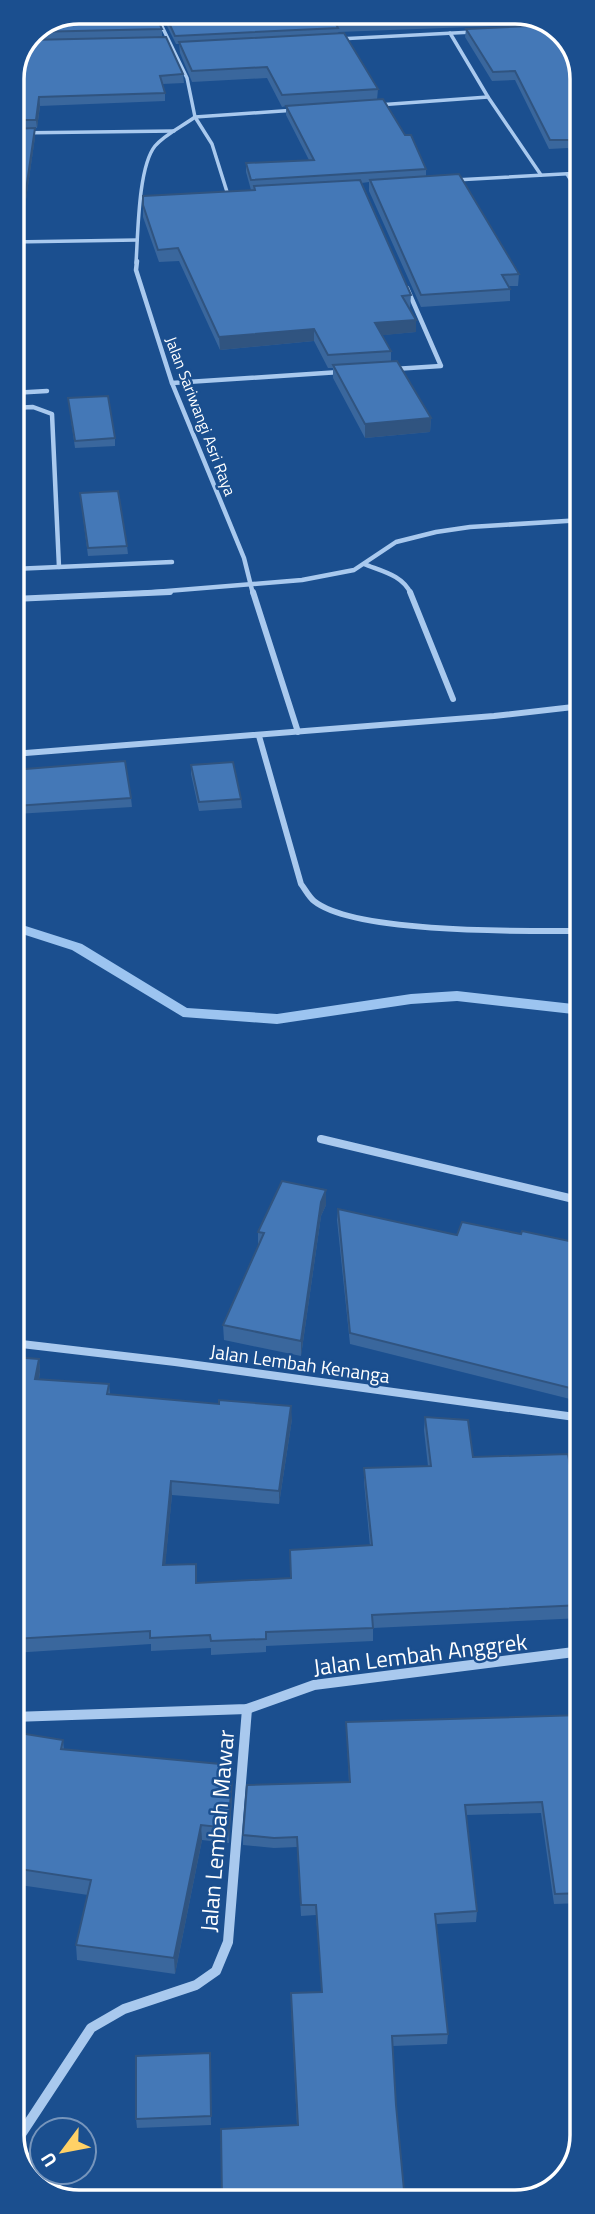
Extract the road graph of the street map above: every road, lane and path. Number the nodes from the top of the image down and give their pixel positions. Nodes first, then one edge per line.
1 (161, 24) edge
2 (475, 32) edge
3 (450, 33) junction
4 (332, 39) edge
5 (173, 48) junction
6 (186, 48) edge
7 (488, 97) junction
8 (377, 105) edge
9 (307, 109) edge
10 (195, 117) junction
11 (174, 131) junction
12 (24, 133) edge
13 (567, 174) junction
14 (570, 174) edge
15 (541, 175) junction
16 (570, 178) edge
17 (444, 181) edge
18 (216, 195) edge
19 (153, 200) edge
20 (140, 201) junction
21 (137, 240) junction
22 (24, 242) edge
23 (404, 282) edge
24 (391, 369) edge
25 (353, 372) edge
26 (172, 383) junction
27 (47, 391) dead end
28 (24, 392) edge
29 (24, 407) edge
30 (570, 521) edge
31 (172, 562) dead end
32 (364, 564) junction
33 (59, 567) junction
34 (24, 569) edge
35 (24, 598) edge
36 (453, 699) dead end
37 (570, 707) edge
38 (298, 732) junction
39 (259, 736) junction
40 (24, 753) edge
41 (570, 931) edge
42 (321, 1139) dead end
43 (570, 1198) edge
44 (24, 1344) edge
45 (570, 1416) edge
46 (570, 1653) edge
47 (247, 1709) junction
48 (24, 1717) edge
49 (24, 2130) edge

1 - 5 street
2 - 3 street
3 - 4 street
3 - 7 street
5 - 6 street
5 - 10 street
7 - 8 street
7 - 15 street
9 - 10 street
10 - 11 street, Jalan Sariwangi Asri Raya
10 - 18 street
11 - 12 street
11 - 20 street, Jalan Sariwangi Asri Raya
13 - 14 street
13 - 15 street
13 - 16 street
15 - 17 street
19 - 20 street
20 - 21 street, Jalan Sariwangi Asri Raya
21 - 22 street
21 - 26 street, Jalan Sariwangi Asri Raya
23 - 24 street
25 - 26 street
26 - 38 street, Jalan Sariwangi Asri Raya
27 - 28 street
29 - 33 street
30 - 32 street
31 - 33 street
32 - 35 street
32 - 36 street
33 - 34 street
37 - 38 street
38 - 39 street
39 - 40 street
39 - 41 street
42 - 43 street
44 - 45 street, Jalan Lembah Kenanga
46 - 47 street, Jalan Lembah Anggrek
47 - 48 street, Jalan Lembah Anggrek
47 - 49 street, Jalan Lembah Mawar

